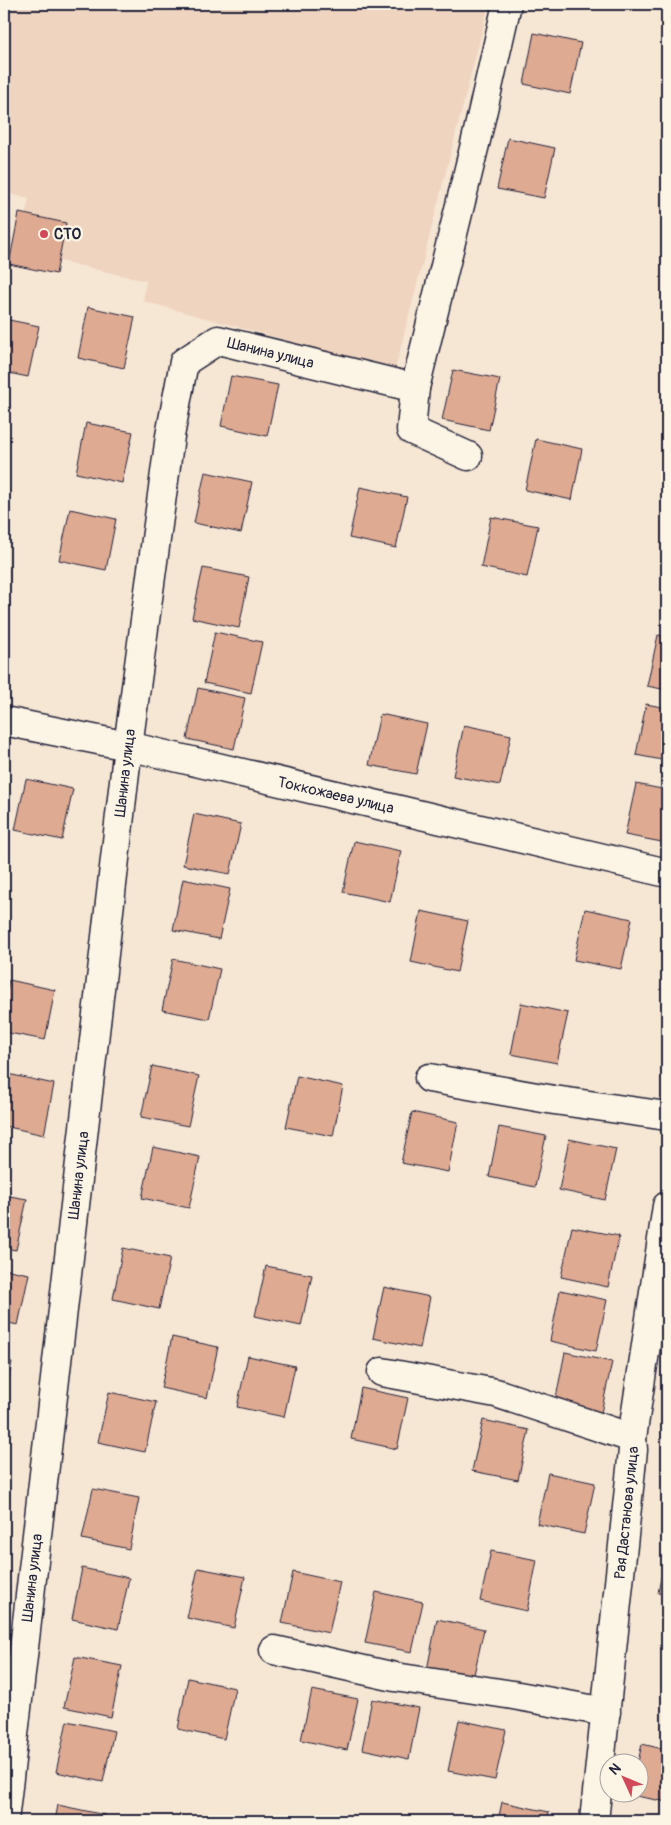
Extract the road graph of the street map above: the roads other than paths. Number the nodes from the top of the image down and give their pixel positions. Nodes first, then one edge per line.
1 (507, 4) edge
2 (415, 388) junction
3 (468, 456) dead end
4 (4, 721) edge
5 (128, 746) junction
6 (667, 873) edge
7 (429, 1078) dead end
8 (667, 1116) edge
9 (667, 1206) edge
10 (382, 1372) dead end
11 (632, 1438) junction
12 (274, 1650) dead end
13 (606, 1712) junction
14 (4, 1821) edge
15 (594, 1821) edge

1 - 2 street
2 - 3 street
2 - 5 street, Шанина улица
4 - 5 street, Токкожаева улица
5 - 6 street, Токкожаева улица
5 - 14 street, Шанина улица
7 - 8 street
9 - 11 street, Рая Дастанова улица
10 - 11 street
11 - 13 street, Рая Дастанова улица
12 - 13 street
13 - 15 street, Рая Дастанова улица

